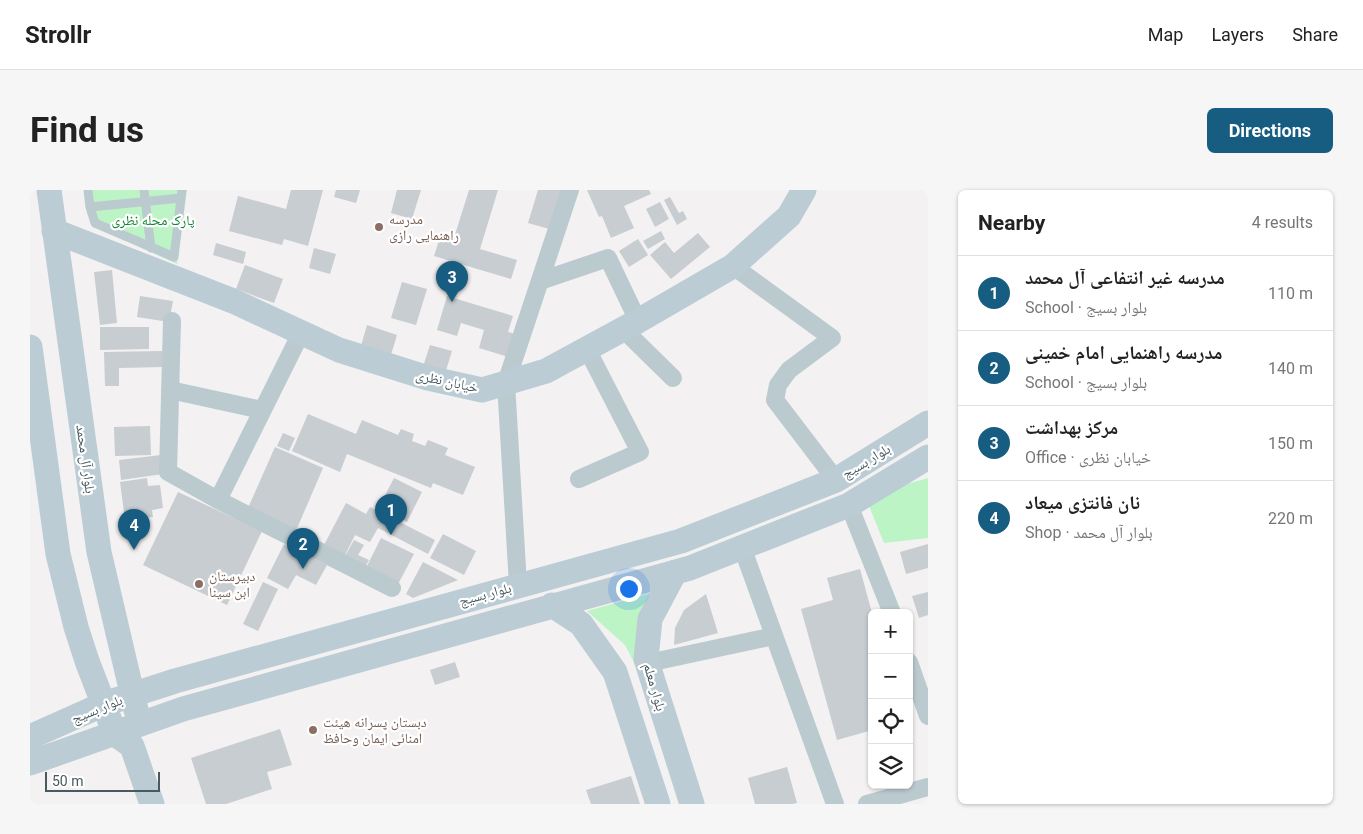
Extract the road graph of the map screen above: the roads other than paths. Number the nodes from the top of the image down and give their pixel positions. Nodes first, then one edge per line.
1 (49, 190) edge
2 (88, 190) edge
3 (144, 190) edge
4 (570, 190) edge
5 (804, 190) edge
6 (182, 194) edge
7 (145, 202) junction
8 (90, 207) junction
9 (54, 231) junction
10 (150, 248) junction
11 (733, 266) junction
12 (540, 281) junction
13 (172, 321) dead end
14 (631, 325) junction
15 (301, 333) junction
16 (30, 347) edge
17 (587, 349) junction
18 (673, 378) dead end
19 (506, 382) junction
20 (170, 390) junction
21 (262, 410) junction
22 (928, 424) edge
23 (928, 457) edge
24 (579, 479) dead end
25 (836, 480) junction
26 (218, 500) junction
27 (849, 506) junction
28 (742, 547) junction
29 (99, 552) junction
30 (58, 554) junction
31 (675, 572) junction
32 (518, 585) junction
33 (392, 588) dead end
34 (552, 605) junction
35 (890, 609) edge
36 (774, 636) junction
37 (913, 673) edge
38 (651, 674) junction
39 (133, 694) junction
40 (623, 696) junction
41 (104, 704) junction
42 (928, 716) edge
43 (129, 735) junction
44 (30, 737) edge
45 (30, 763) edge
46 (928, 787) edge
47 (152, 804) edge
48 (658, 804) edge
49 (692, 804) edge
50 (835, 804) edge
51 (866, 804) edge

1 - 9 main road, بلوار آل محمد
2 - 8 lane
3 - 7 lane
4 - 12 street
5 - 11 main road, خیابان نظری
6 - 7 lane
6 - 10 lane
7 - 8 lane
7 - 10 lane
8 - 10 lane
9 - 15 main road, خیابان نظری
9 - 29 main road, بلوار آل محمد
11 - 14 main road, خیابان نظری
11 - 25 street
12 - 14 street
12 - 19 street
13 - 20 street
14 - 17 main road, خیابان نظری
14 - 18 street
15 - 19 main road, خیابان نظری
15 - 21 street
16 - 30 main road
17 - 19 main road, خیابان نظری
17 - 24 street
19 - 32 street
20 - 21 street
20 - 26 street
21 - 26 street
22 - 25 main road, بلوار بسیج
23 - 27 main road, بلوار بسیج
25 - 32 main road, بلوار بسیج
26 - 33 street
27 - 28 main road, بلوار بسیج
27 - 35 street
28 - 31 main road, بلوار بسیج
28 - 36 street
29 - 30 main road
29 - 39 main road, بلوار آل محمد
30 - 41 main road
31 - 34 main road, بلوار بسیج
31 - 38 main road, بلوار معلم
32 - 39 main road, بلوار بسیج
34 - 40 main road
34 - 43 main road, بلوار بسیج
36 - 38 street
36 - 50 street
37 - 42 street
38 - 40 main road
38 - 49 main road, بلوار معلم
39 - 41 main road, بلوار بسیج
39 - 43 main road, بلوار آل محمد
40 - 48 main road
41 - 43 main road
41 - 44 main road, بلوار بسیج
43 - 45 main road, بلوار بسیج
43 - 47 main road
46 - 51 street

